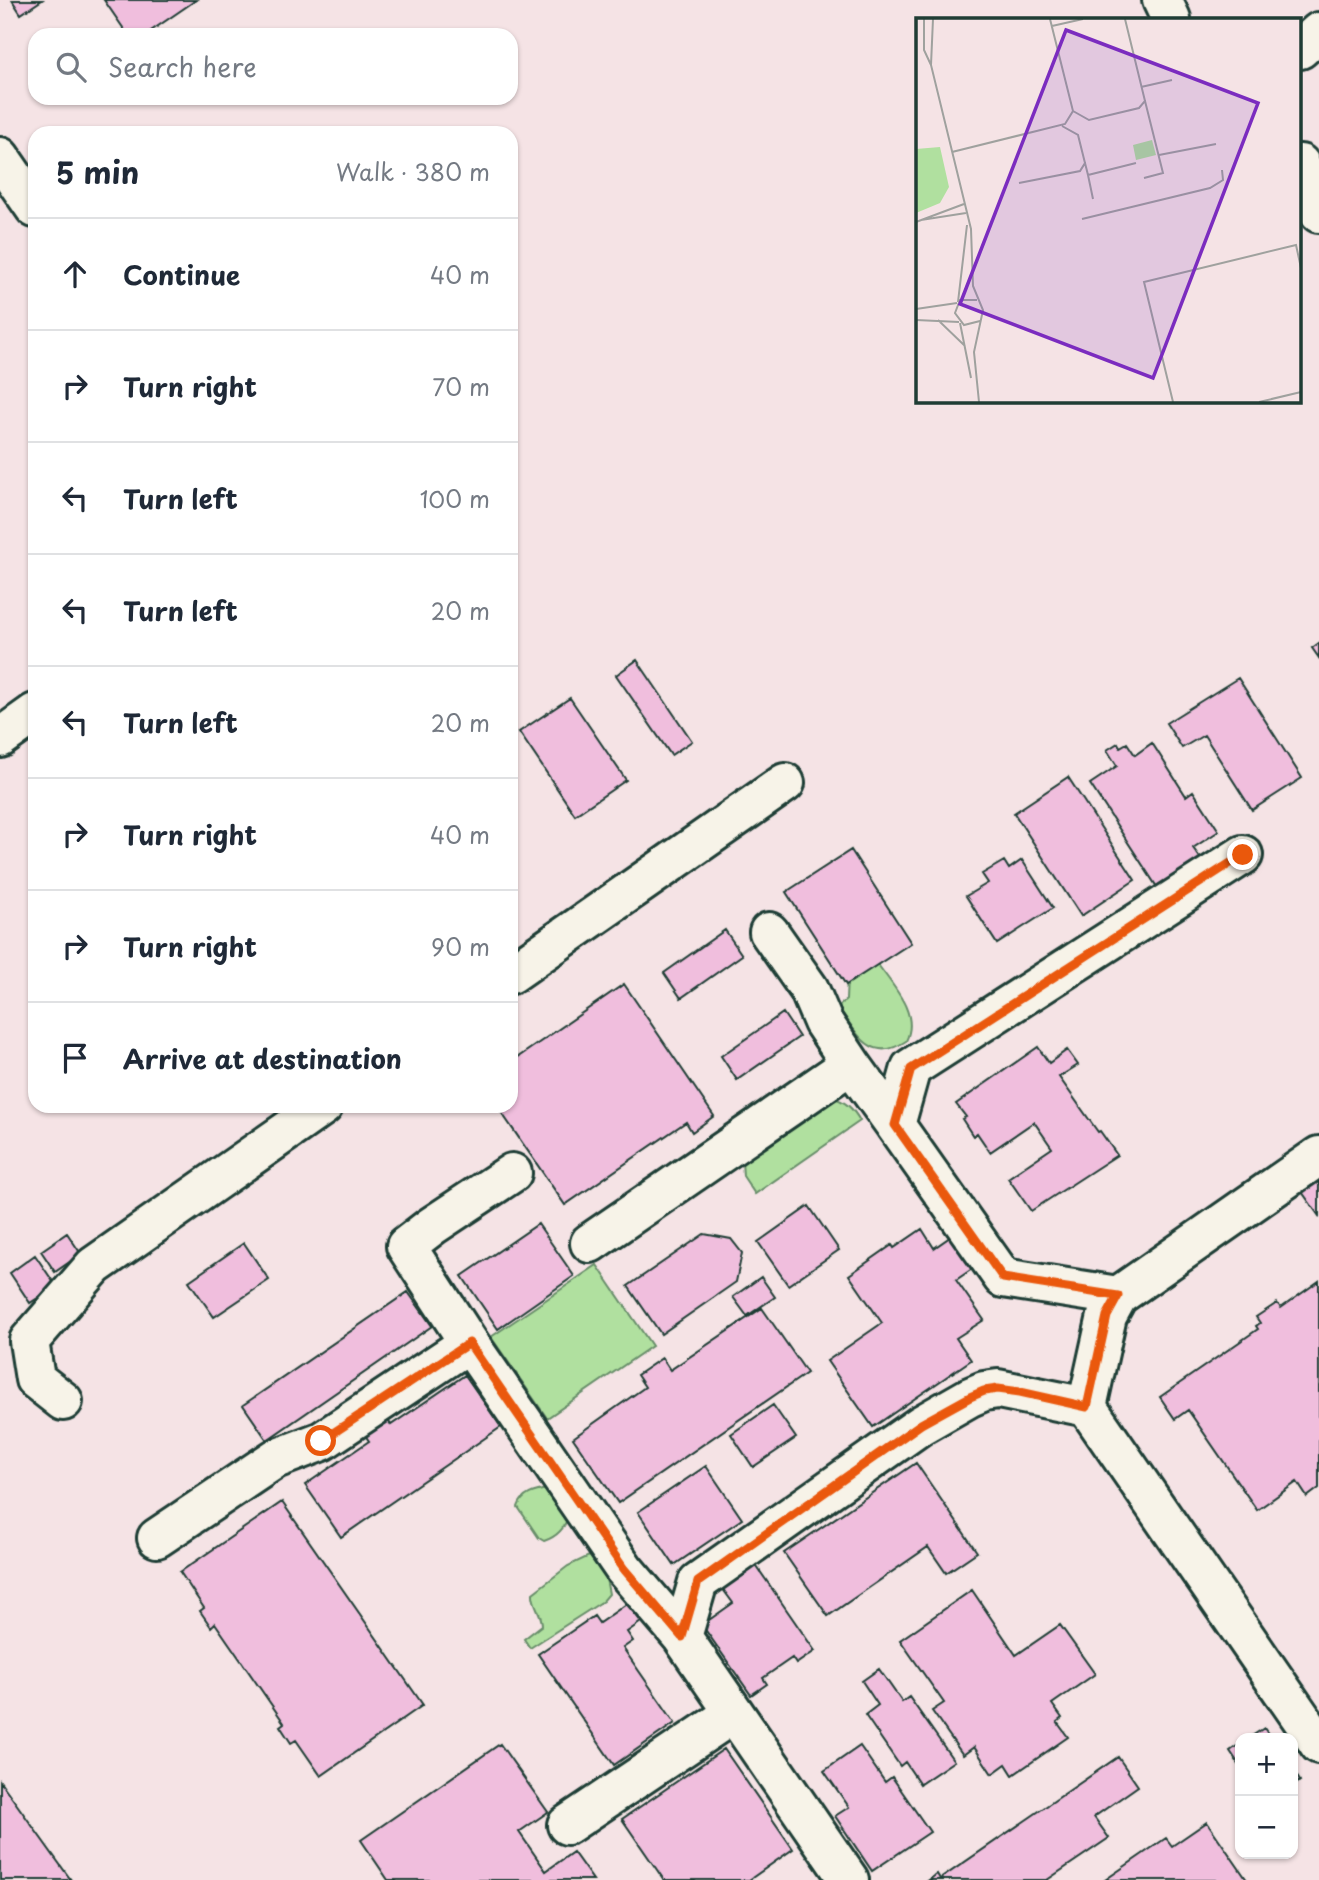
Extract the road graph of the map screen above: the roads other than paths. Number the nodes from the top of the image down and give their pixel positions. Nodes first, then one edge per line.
1 (1162, 0) edge
2 (1171, 18) edge
3 (1319, 32) edge
4 (1302, 48) edge
5 (0, 157) edge
6 (1302, 169) edge
7 (28, 198) edge
8 (1319, 212) edge
9 (28, 718) edge
10 (0, 738) edge
11 (785, 783) dead end
12 (1243, 855) dead end
13 (769, 932) dead end
14 (518, 969) edge
15 (851, 1064) junction
16 (313, 1113) edge
17 (895, 1125) junction
18 (1319, 1156) edge
19 (512, 1173) dead end
20 (590, 1243) dead end
21 (1118, 1296) junction
22 (469, 1343) junction
23 (63, 1401) dead end
24 (1087, 1407) junction
25 (157, 1538) dead end
26 (682, 1637) junction
27 (734, 1713) junction
28 (1319, 1744) edge
29 (567, 1825) dead end
30 (849, 1880) edge

1 - 2 main road
3 - 4 main road
5 - 7 main road
6 - 8 main road
9 - 10 main road
11 - 14 main road
12 - 17 main road
13 - 15 main road
15 - 17 main road
15 - 20 main road
16 - 23 main road
17 - 21 main road
18 - 21 main road
19 - 22 main road
21 - 24 main road
22 - 25 main road
22 - 26 main road
24 - 26 main road
24 - 28 main road
26 - 27 main road
27 - 29 main road
27 - 30 main road

